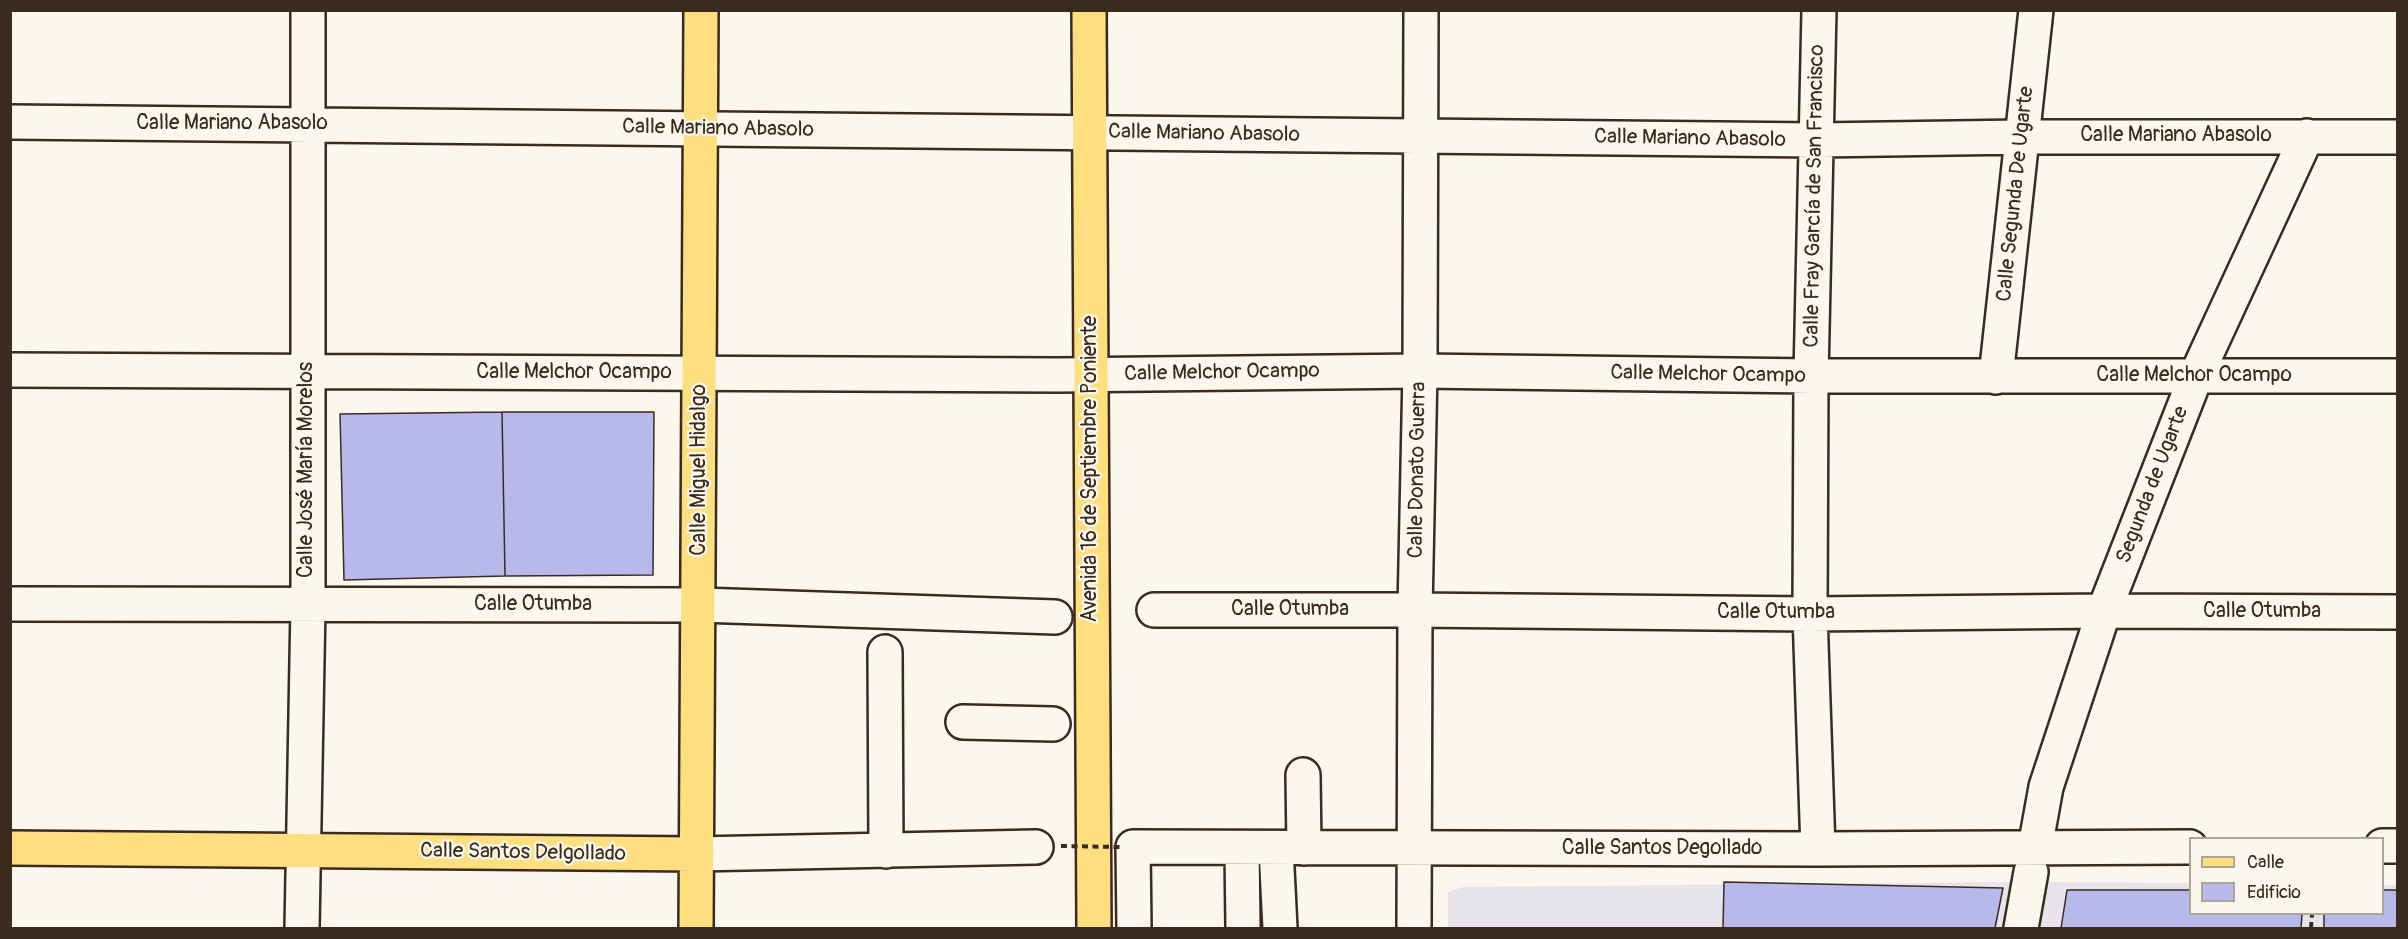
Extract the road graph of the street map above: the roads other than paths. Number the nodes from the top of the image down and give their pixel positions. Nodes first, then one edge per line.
1 (308, 10) edge
2 (701, 10) edge
3 (1089, 10) edge
4 (1421, 10) edge
5 (1819, 10) edge
6 (2036, 10) edge
7 (10, 122) edge
8 (308, 124) junction
9 (702, 129) junction
10 (1091, 132) junction
11 (1421, 136) junction
12 (2307, 136) junction
13 (2397, 136) edge
14 (2022, 137) junction
15 (1818, 140) junction
16 (10, 370) edge
17 (1420, 371) junction
18 (307, 372) junction
19 (700, 373) junction
20 (1090, 374) junction
21 (1811, 376) junction
22 (2196, 376) junction
23 (2397, 376) edge
24 (1996, 377) junction
25 (10, 604) edge
26 (700, 605) junction
27 (308, 606) junction
28 (1154, 610) dead end
29 (1415, 610) junction
30 (2104, 611) junction
31 (2397, 612) edge
32 (1810, 614) junction
33 (1055, 617) dead end
34 (885, 652) dead end
35 (963, 722) dead end
36 (1053, 724) dead end
37 (1303, 775) dead end
38 (1049, 847) road end
39 (2189, 847) edge
40 (10, 848) edge
41 (1242, 848) junction
42 (1290, 848) junction
43 (1415, 849) junction
44 (1818, 849) junction
45 (304, 850) junction
46 (886, 851) junction
47 (697, 854) junction
48 (2033, 860) junction
49 (302, 928) edge
50 (696, 928) edge
51 (1094, 928) edge
52 (1134, 928) edge
53 (1243, 928) edge
54 (1280, 928) edge
55 (1414, 928) edge
56 (2021, 928) edge

1 - 8 street, Calle José María Morelos
2 - 9 main road, Calle Miguel Hidalgo
3 - 10 main road, Avenida 16 de Septiembre Poniente
4 - 11 street, Calle Donato Guerra
5 - 15 street, Calle Fray García de San Francisco
6 - 14 street, Calle Segunda De Ugarte
7 - 8 street, Calle Mariano Abasolo
8 - 9 street, Calle Mariano Abasolo
8 - 18 street, Calle José María Morelos
9 - 10 street, Calle Mariano Abasolo
9 - 19 main road, Calle Miguel Hidalgo
10 - 11 street, Calle Mariano Abasolo
10 - 20 main road, Avenida 16 de Septiembre Poniente
11 - 15 street, Calle Mariano Abasolo
11 - 17 street, Calle Donato Guerra
12 - 13 street, Calle Mariano Abasolo
12 - 14 street, Calle Mariano Abasolo
12 - 22 street, Segunda de Ugarte
14 - 15 street, Calle Mariano Abasolo
14 - 24 street, Calle Segunda De Ugarte
15 - 21 street, Calle Fray García de San Francisco
16 - 18 street, Calle Melchor Ocampo
17 - 20 street, Calle Melchor Ocampo
17 - 21 street, Calle Melchor Ocampo
17 - 29 street, Calle Donato Guerra
18 - 19 street, Calle Melchor Ocampo
18 - 27 street, Calle José María Morelos
19 - 20 street, Calle Melchor Ocampo
19 - 26 main road, Calle Miguel Hidalgo
20 - 51 main road, Avenida 16 de Septiembre Poniente
21 - 24 street, Calle Melchor Ocampo
21 - 32 street, Calle Fray García de San Francisco
22 - 23 street, Calle Melchor Ocampo
22 - 24 street, Calle Melchor Ocampo
22 - 30 street, Segunda de Ugarte
25 - 27 street, Calle Otumba
26 - 27 street, Calle Otumba
26 - 33 street, Calle Otumba
26 - 47 main road, Calle Miguel Hidalgo
27 - 45 street, Calle José María Morelos
28 - 29 street, Calle Otumba
29 - 32 street, Calle Otumba
29 - 43 street, Calle Donato Guerra
30 - 31 street, Calle Otumba
30 - 32 street, Calle Otumba
30 - 48 street, Segunda de Ugarte
32 - 44 street, Calle Fray García de San Francisco
34 - 46 street
35 - 36 street
37 - 42 street
38 - 46 street, Calle Santos Delgollado
39 - 48 street, Calle Santos Degollado
40 - 45 main road, Calle Santos Delgollado
41 - 42 street, Calle Santos Degollado
41 - 52 street, Calle Santos Degollado
41 - 53 street
42 - 43 street, Calle Santos Degollado
42 - 54 street
43 - 44 street, Calle Santos Degollado
43 - 55 street, Calle Donato Guerra
44 - 48 street, Calle Santos Degollado
45 - 47 main road, Calle Santos Delgollado
45 - 49 street, Calle José María Morelos
46 - 47 street, Calle Santos Delgollado
47 - 50 main road, Calle Miguel Hidalgo
48 - 56 street, Segunda de Ugarte

